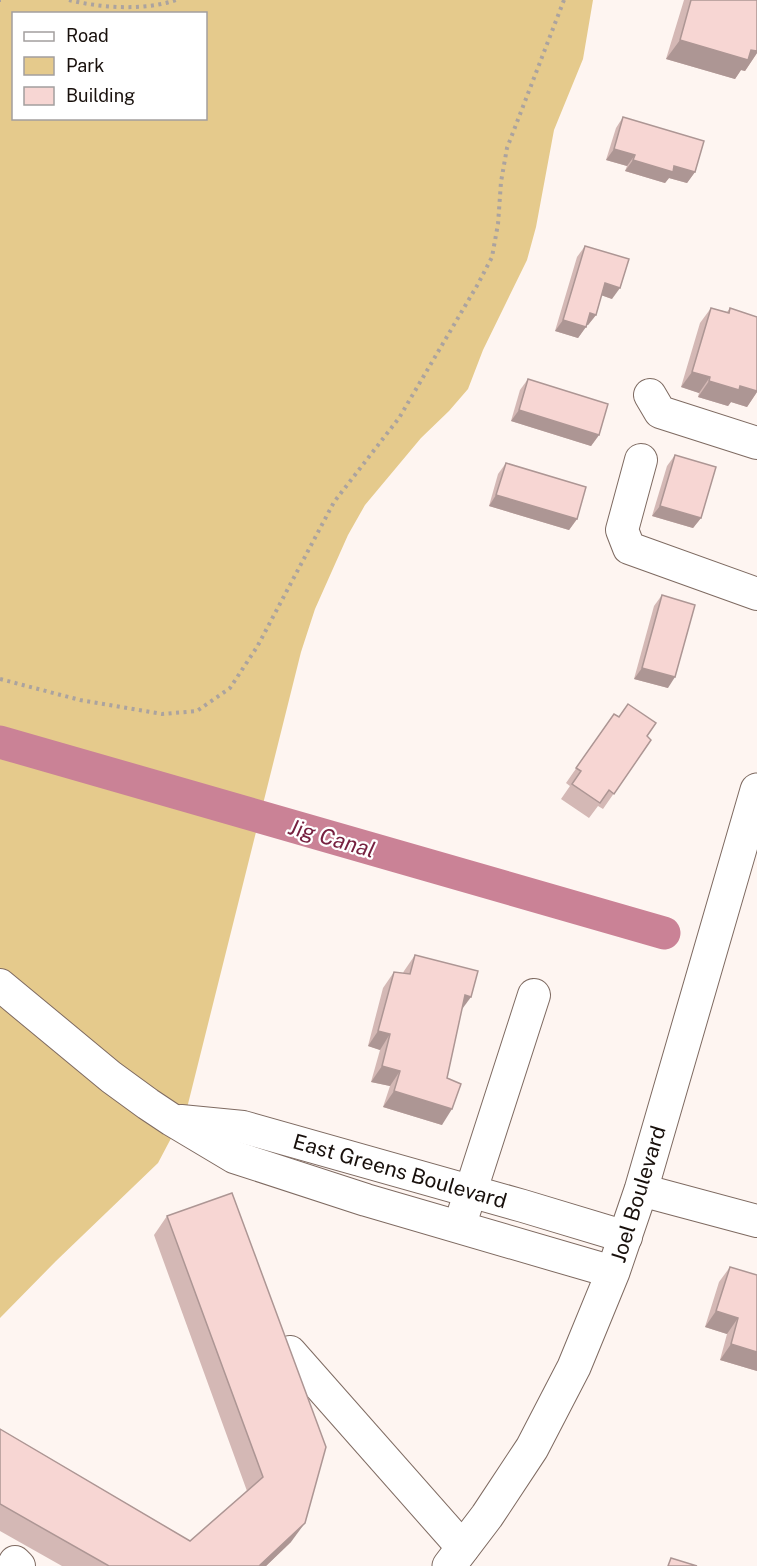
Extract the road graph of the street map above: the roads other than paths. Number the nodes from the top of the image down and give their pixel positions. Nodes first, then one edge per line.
1 (650, 395) dead end
2 (757, 443) edge
3 (640, 460) dead end
4 (757, 594) edge
5 (757, 790) edge
6 (0, 985) edge
7 (534, 995) dead end
8 (172, 1120) junction
9 (641, 1190) junction
10 (471, 1191) junction
11 (757, 1221) edge
12 (459, 1227) junction
13 (626, 1237) junction
14 (614, 1272) junction
15 (290, 1352) edge
16 (456, 1557) edge

1 - 2 street
3 - 4 street
5 - 9 main road, Joel Boulevard
6 - 8 street, East Greens Boulevard
7 - 10 street
8 - 10 street, East Greens Boulevard
8 - 12 street, East Greens Boulevard
9 - 11 street
9 - 13 main road, Joel Boulevard
10 - 12 street
10 - 13 street, East Greens Boulevard
12 - 14 street, East Greens Boulevard
13 - 14 main road, Joel Boulevard
14 - 16 main road, Joel Boulevard
15 - 16 street

